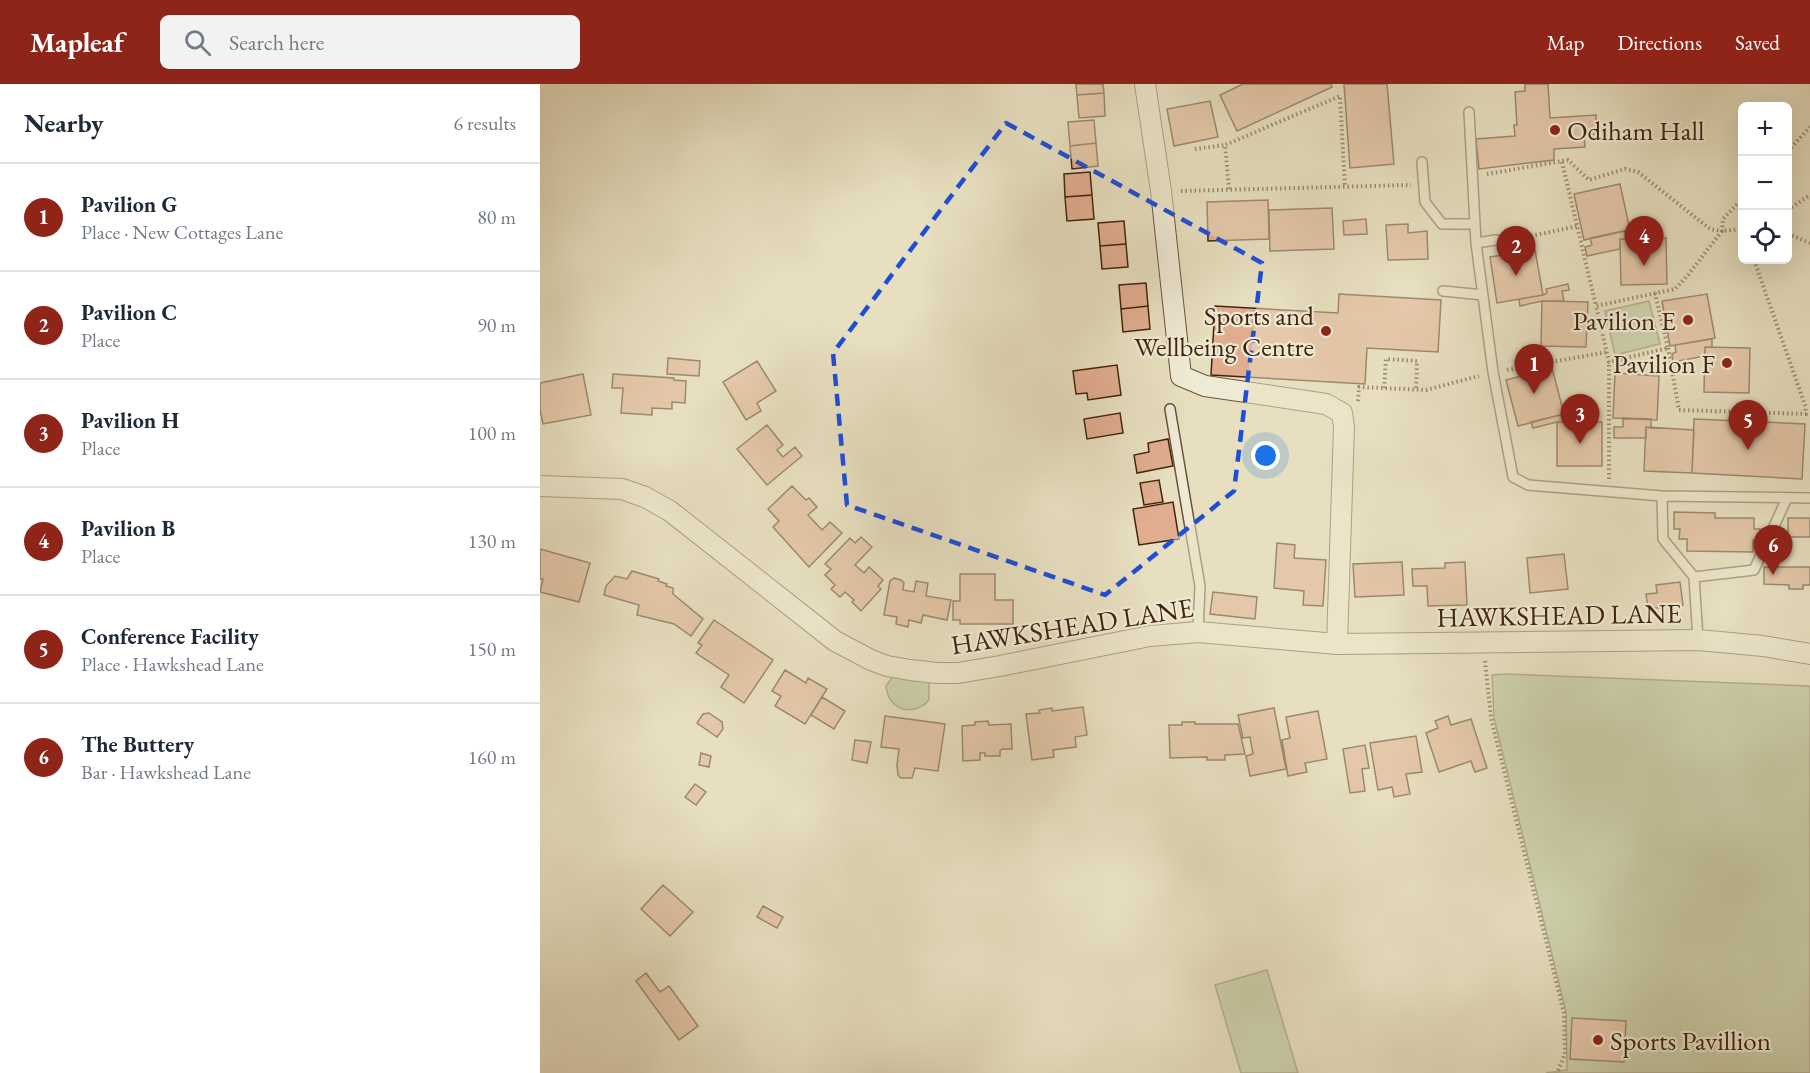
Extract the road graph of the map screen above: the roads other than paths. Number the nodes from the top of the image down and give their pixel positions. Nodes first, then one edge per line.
1 (1145, 84) edge
2 (1469, 112) dead end
3 (1422, 162) dead end
4 (1474, 224) junction
5 (1496, 240) dead end
6 (1476, 243) junction
7 (1443, 291) dead end
8 (1483, 295) junction
9 (1170, 409) dead end
10 (540, 486) edge
11 (1662, 496) junction
12 (1787, 498) junction
13 (1810, 498) edge
14 (1694, 577) junction
15 (1198, 632) junction
16 (1698, 640) junction
17 (1337, 644) junction
18 (1810, 654) edge

1 - 17 street
2 - 4 lane
3 - 4 lane
4 - 6 lane
5 - 6 lane
6 - 8 lane
7 - 8 lane
8 - 11 lane
9 - 15 lane
10 - 15 street, HAWKSHEAD LANE
11 - 12 lane
11 - 14 lane
12 - 13 lane
12 - 14 lane
14 - 16 lane
15 - 17 street, HAWKSHEAD LANE
16 - 17 street, HAWKSHEAD LANE
16 - 18 street, HAWKSHEAD LANE

